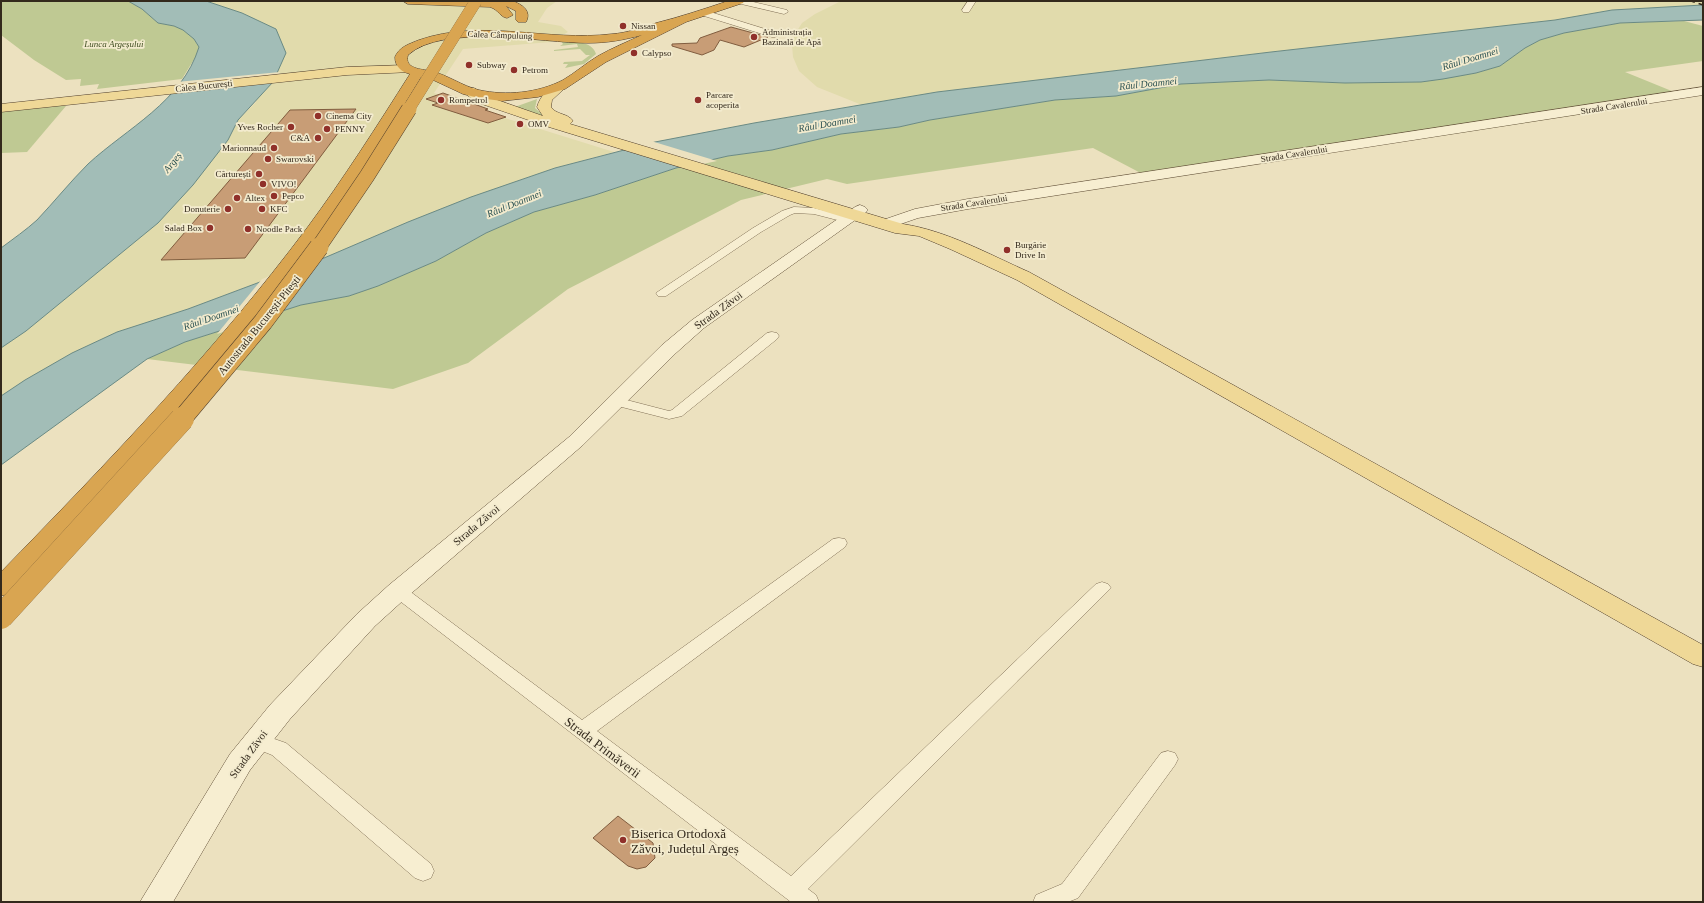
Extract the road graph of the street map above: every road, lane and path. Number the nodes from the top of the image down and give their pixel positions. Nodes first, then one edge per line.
1 (408, 1) edge
2 (431, 1) edge
3 (464, 1) edge
4 (476, 1) edge
5 (490, 1) edge
6 (496, 1) edge
7 (739, 1) edge
8 (972, 1) edge
9 (519, 3) edge
10 (532, 8) dead end
11 (966, 10) dead end
12 (784, 12) dead end
13 (704, 13) junction
14 (507, 15) junction
15 (522, 20) junction
16 (682, 20) junction
17 (473, 34) junction
18 (775, 35) dead end
19 (535, 36) junction
20 (579, 39) junction
21 (405, 51) junction
22 (600, 60) junction
23 (407, 69) junction
24 (330, 71) junction
25 (561, 86) junction
26 (469, 91) junction
27 (1703, 92) edge
28 (76, 98) junction
29 (2, 105) edge
30 (605, 136) junction
31 (853, 214) junction
32 (890, 222) junction
33 (662, 293) dead end
34 (772, 336) dead end
35 (615, 401) junction
36 (838, 543) dead end
37 (1, 587) edge
38 (1102, 588) dead end
39 (398, 591) junction
40 (1, 617) edge
41 (1703, 657) edge
42 (582, 731) junction
43 (257, 741) junction
44 (1168, 759) dead end
45 (423, 871) dead end
46 (800, 896) edge
47 (156, 902) edge
48 (1044, 902) edge

1 - 14 highway
2 - 5 highway
3 - 37 highway, Autostrada București-Pitești
4 - 40 highway, Autostrada București-Pitești, bridge
5 - 6 highway
5 - 9 highway
7 - 12 street
7 - 13 highway, Calea Câmpulung
8 - 11 street
9 - 14 highway
9 - 15 highway
10 - 15 highway
13 - 16 highway, Calea Câmpulung
13 - 18 street
14 - 17 highway
15 - 19 highway
16 - 20 highway, Calea Câmpulung
16 - 22 highway, Calea Câmpulung
17 - 19 highway, Calea Câmpulung
17 - 21 highway, Calea Câmpulung
19 - 20 highway, Calea Câmpulung
20 - 22 highway
21 - 23 highway
21 - 24 main road, Calea București
22 - 25 highway, Calea Câmpulung
23 - 24 main road, Calea București
23 - 26 highway
24 - 28 main road, Calea București
25 - 26 highway, Calea Câmpulung
25 - 30 main road
26 - 30 main road
27 - 32 main road, Strada Cavalerului
28 - 29 main road, Calea București
28 - 29 main road, Calea București
30 - 31 main road
31 - 32 main road
31 - 33 street
31 - 35 main road, Strada Zăvoi
32 - 41 main road
34 - 35 street
35 - 39 main road, Strada Zăvoi
36 - 42 street
38 - 46 street
39 - 42 street, Strada Primăverii
39 - 43 main road, Strada Zăvoi
42 - 46 street, Strada Primăverii
43 - 45 street
43 - 47 main road, Strada Zăvoi
44 - 48 street

